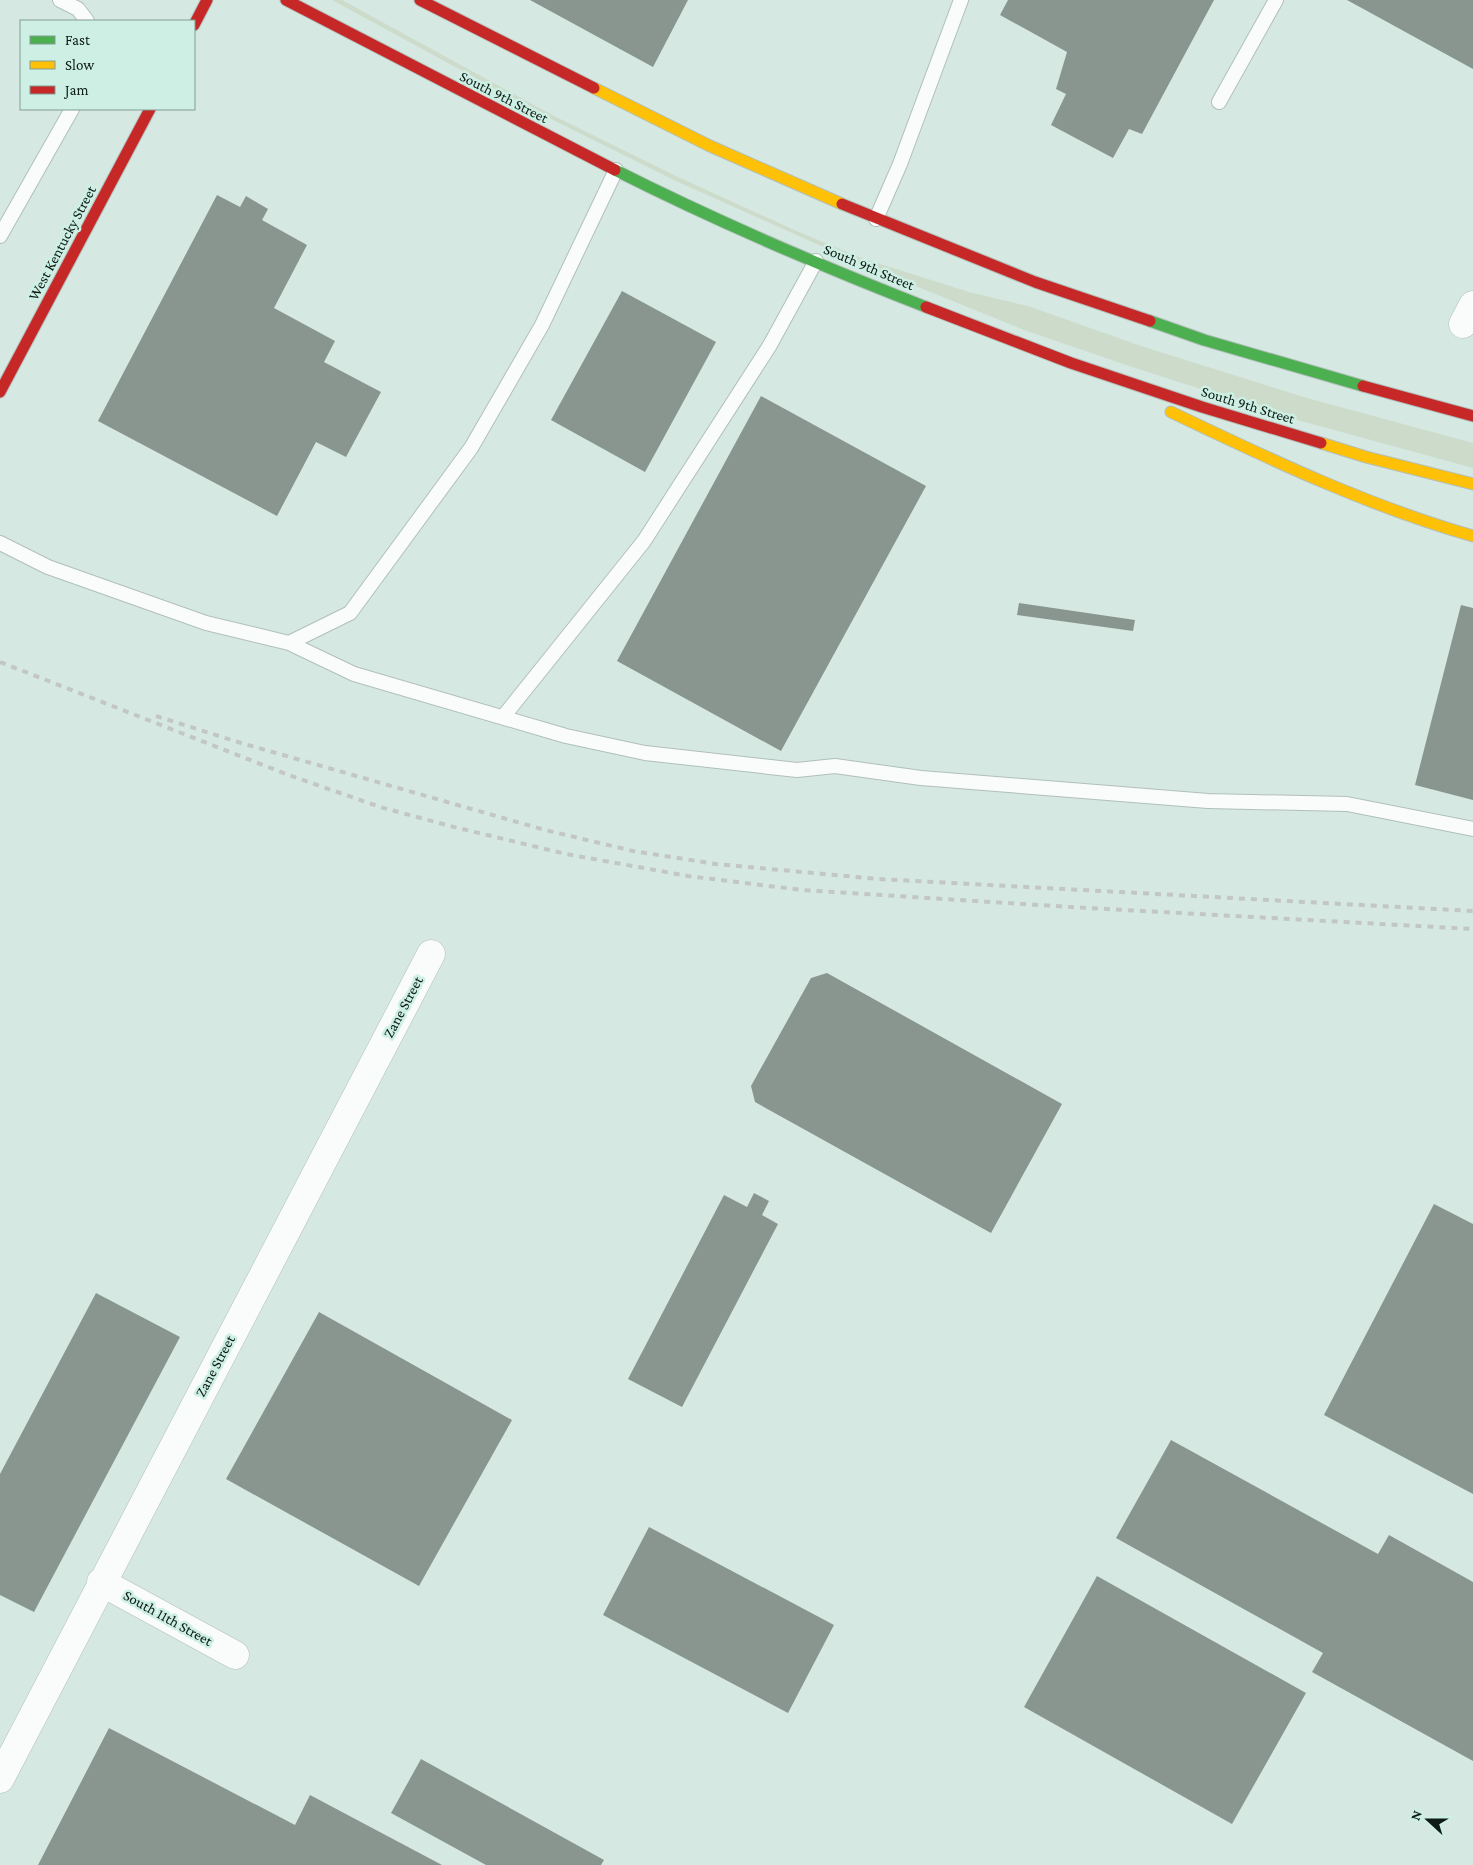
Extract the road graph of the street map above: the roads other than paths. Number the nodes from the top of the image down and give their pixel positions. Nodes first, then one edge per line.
1 (60, 0) edge
2 (207, 0) edge
3 (286, 0) edge
4 (420, 0) edge
5 (961, 0) edge
6 (1276, 0) edge
7 (86, 20) edge
8 (195, 24) edge
9 (1218, 102) dead end
10 (71, 110) edge
11 (149, 110) edge
12 (616, 170) junction
13 (876, 219) junction
14 (0, 236) edge
15 (816, 262) junction
16 (1071, 363) junction
17 (1327, 376) junction
18 (0, 392) edge
19 (1444, 396) dead end
20 (1473, 416) edge
21 (1473, 484) edge
22 (1473, 536) edge
23 (0, 543) edge
24 (289, 643) junction
25 (503, 717) junction
26 (1473, 829) edge
27 (431, 954) dead end
28 (101, 1582) junction
29 (235, 1655) dead end
30 (0, 1779) edge

1 - 7 lane
2 - 8 main road
3 - 12 main road, South 9th Street
4 - 13 main road
5 - 13 lane
6 - 9 lane
10 - 14 lane
11 - 18 main road, West Kentucky Street
12 - 15 main road, South 9th Street
12 - 24 lane
13 - 17 main road
15 - 16 main road, South 9th Street
15 - 25 lane
16 - 21 main road, South 9th Street
16 - 22 main road
17 - 19 main road
17 - 20 main road
23 - 24 lane
24 - 25 lane
25 - 26 lane
27 - 28 street, Zane Street
28 - 29 street, South 11th Street
28 - 30 street, Zane Street

